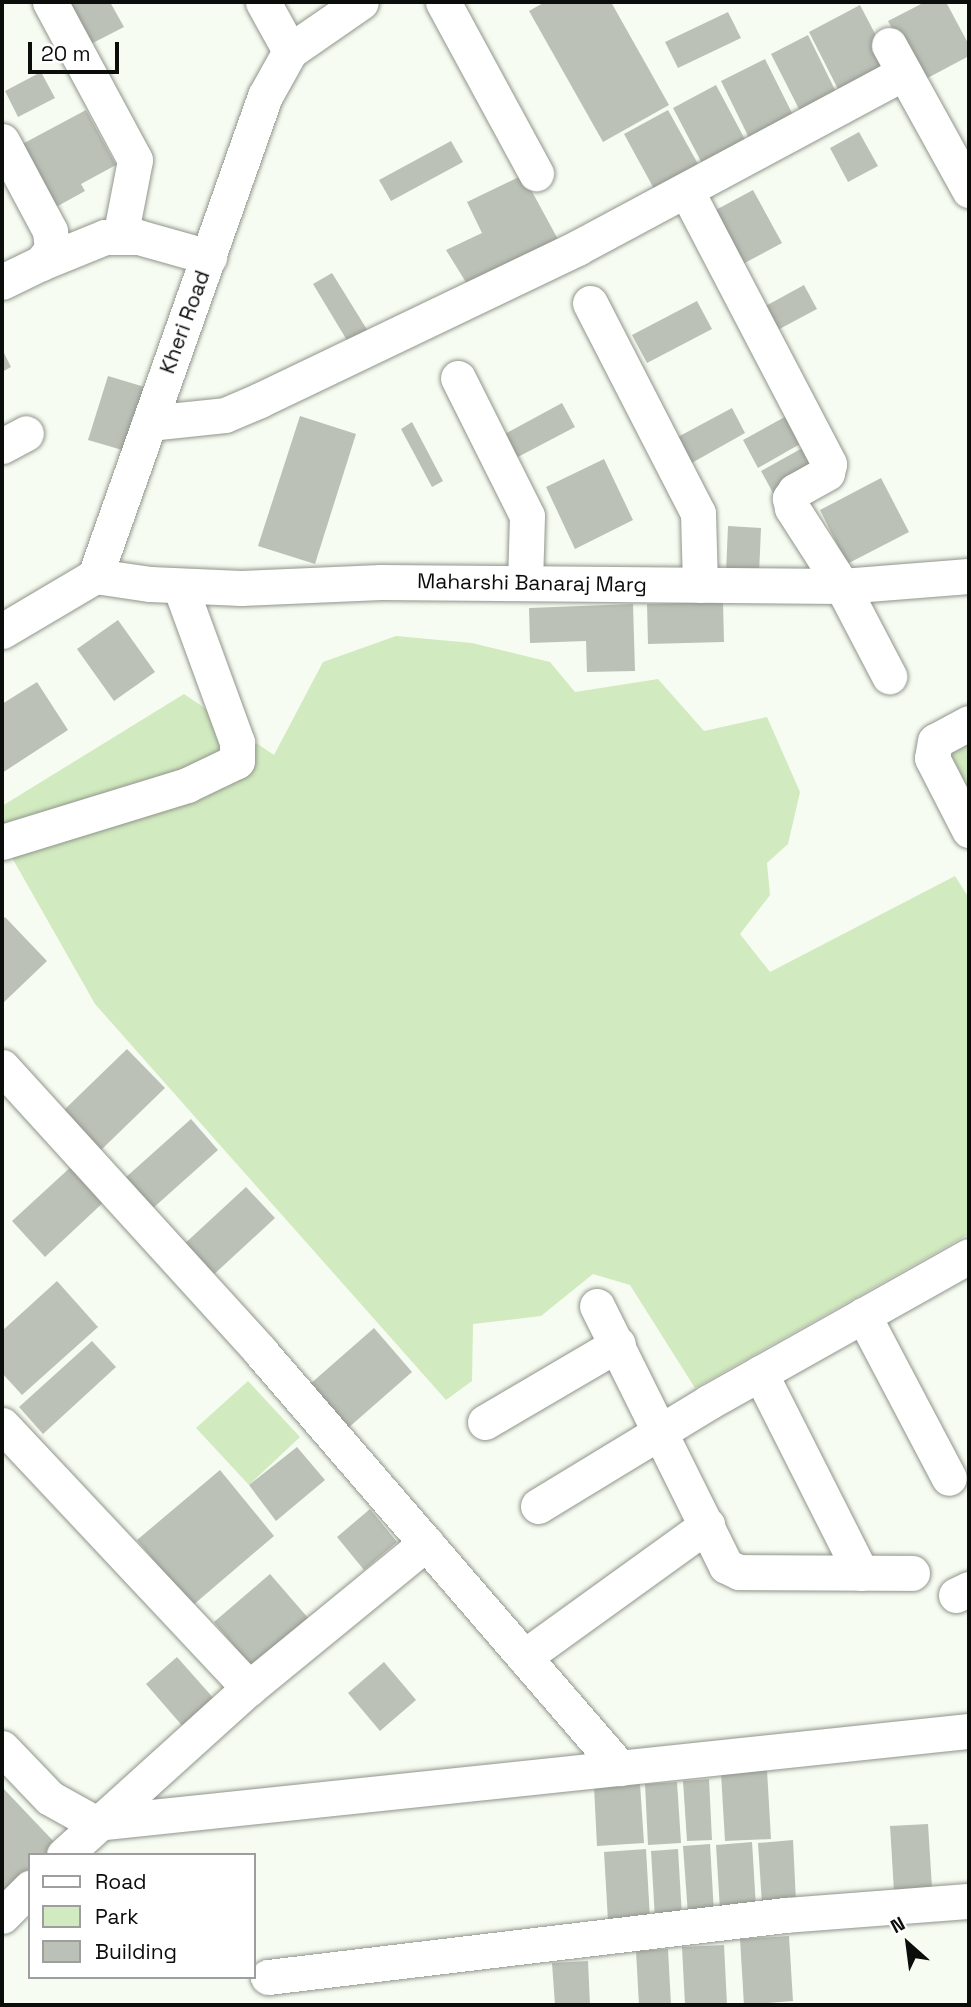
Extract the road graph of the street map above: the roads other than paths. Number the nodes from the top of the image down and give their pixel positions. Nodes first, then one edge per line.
1 (50, 2) edge
2 (263, 2) edge
3 (361, 2) edge
4 (443, 2) edge
5 (290, 51) junction
6 (2, 141) edge
7 (536, 173) dead end
8 (686, 190) junction
9 (969, 190) edge
10 (120, 237) junction
11 (209, 257) junction
12 (41, 263) junction
13 (2, 282) edge
14 (590, 303) dead end
15 (458, 378) dead end
16 (149, 423) junction
17 (95, 576) junction
18 (969, 576) edge
19 (525, 583) junction
20 (699, 585) junction
21 (180, 586) junction
22 (842, 586) junction
23 (6, 616) edge
24 (889, 676) dead end
25 (969, 723) edge
26 (969, 830) edge
27 (2, 842) edge
28 (2, 1068) edge
29 (969, 1256) edge
30 (597, 1306) dead end
31 (863, 1315) junction
32 (618, 1344) junction
33 (760, 1373) junction
34 (485, 1422) dead end
35 (2, 1425) edge
36 (661, 1432) junction
37 (950, 1478) dead end
38 (538, 1506) dead end
39 (707, 1525) junction
40 (426, 1543) junction
41 (861, 1573) junction
42 (912, 1573) dead end
43 (524, 1657) junction
44 (249, 1688) junction
45 (969, 1731) edge
46 (2, 1748) edge
47 (620, 1768) junction
48 (96, 1823) junction
49 (66, 1853) edge
50 (28, 1890) edge
51 (969, 1901) edge
52 (2, 1916) edge
53 (268, 1977) dead end

1 - 10 street
2 - 5 street
3 - 5 street, Kheri Road
4 - 7 street
5 - 11 street, Kheri Road
6 - 12 street
8 - 9 street
8 - 16 street
8 - 22 street
10 - 11 street
10 - 12 street
11 - 16 street, Kheri Road
12 - 13 street
14 - 20 street
15 - 19 street
16 - 17 street, Kheri Road
17 - 21 street, Maharshi Banaraj Marg
17 - 23 street
18 - 22 street, Maharshi Banaraj Marg
19 - 20 street, Maharshi Banaraj Marg
19 - 21 street, Maharshi Banaraj Marg
20 - 22 street, Maharshi Banaraj Marg
21 - 27 street
22 - 24 street
25 - 26 street
28 - 40 street
29 - 31 street
30 - 32 street
31 - 33 street
31 - 37 street
32 - 34 street
32 - 36 street
33 - 36 street
33 - 41 street
35 - 44 street
36 - 38 street
36 - 39 street
39 - 41 street
39 - 43 street
40 - 43 street
40 - 44 street
41 - 42 street
43 - 47 street
44 - 48 street
45 - 47 street
46 - 48 street
47 - 48 street
48 - 49 street
50 - 52 street
51 - 53 street

